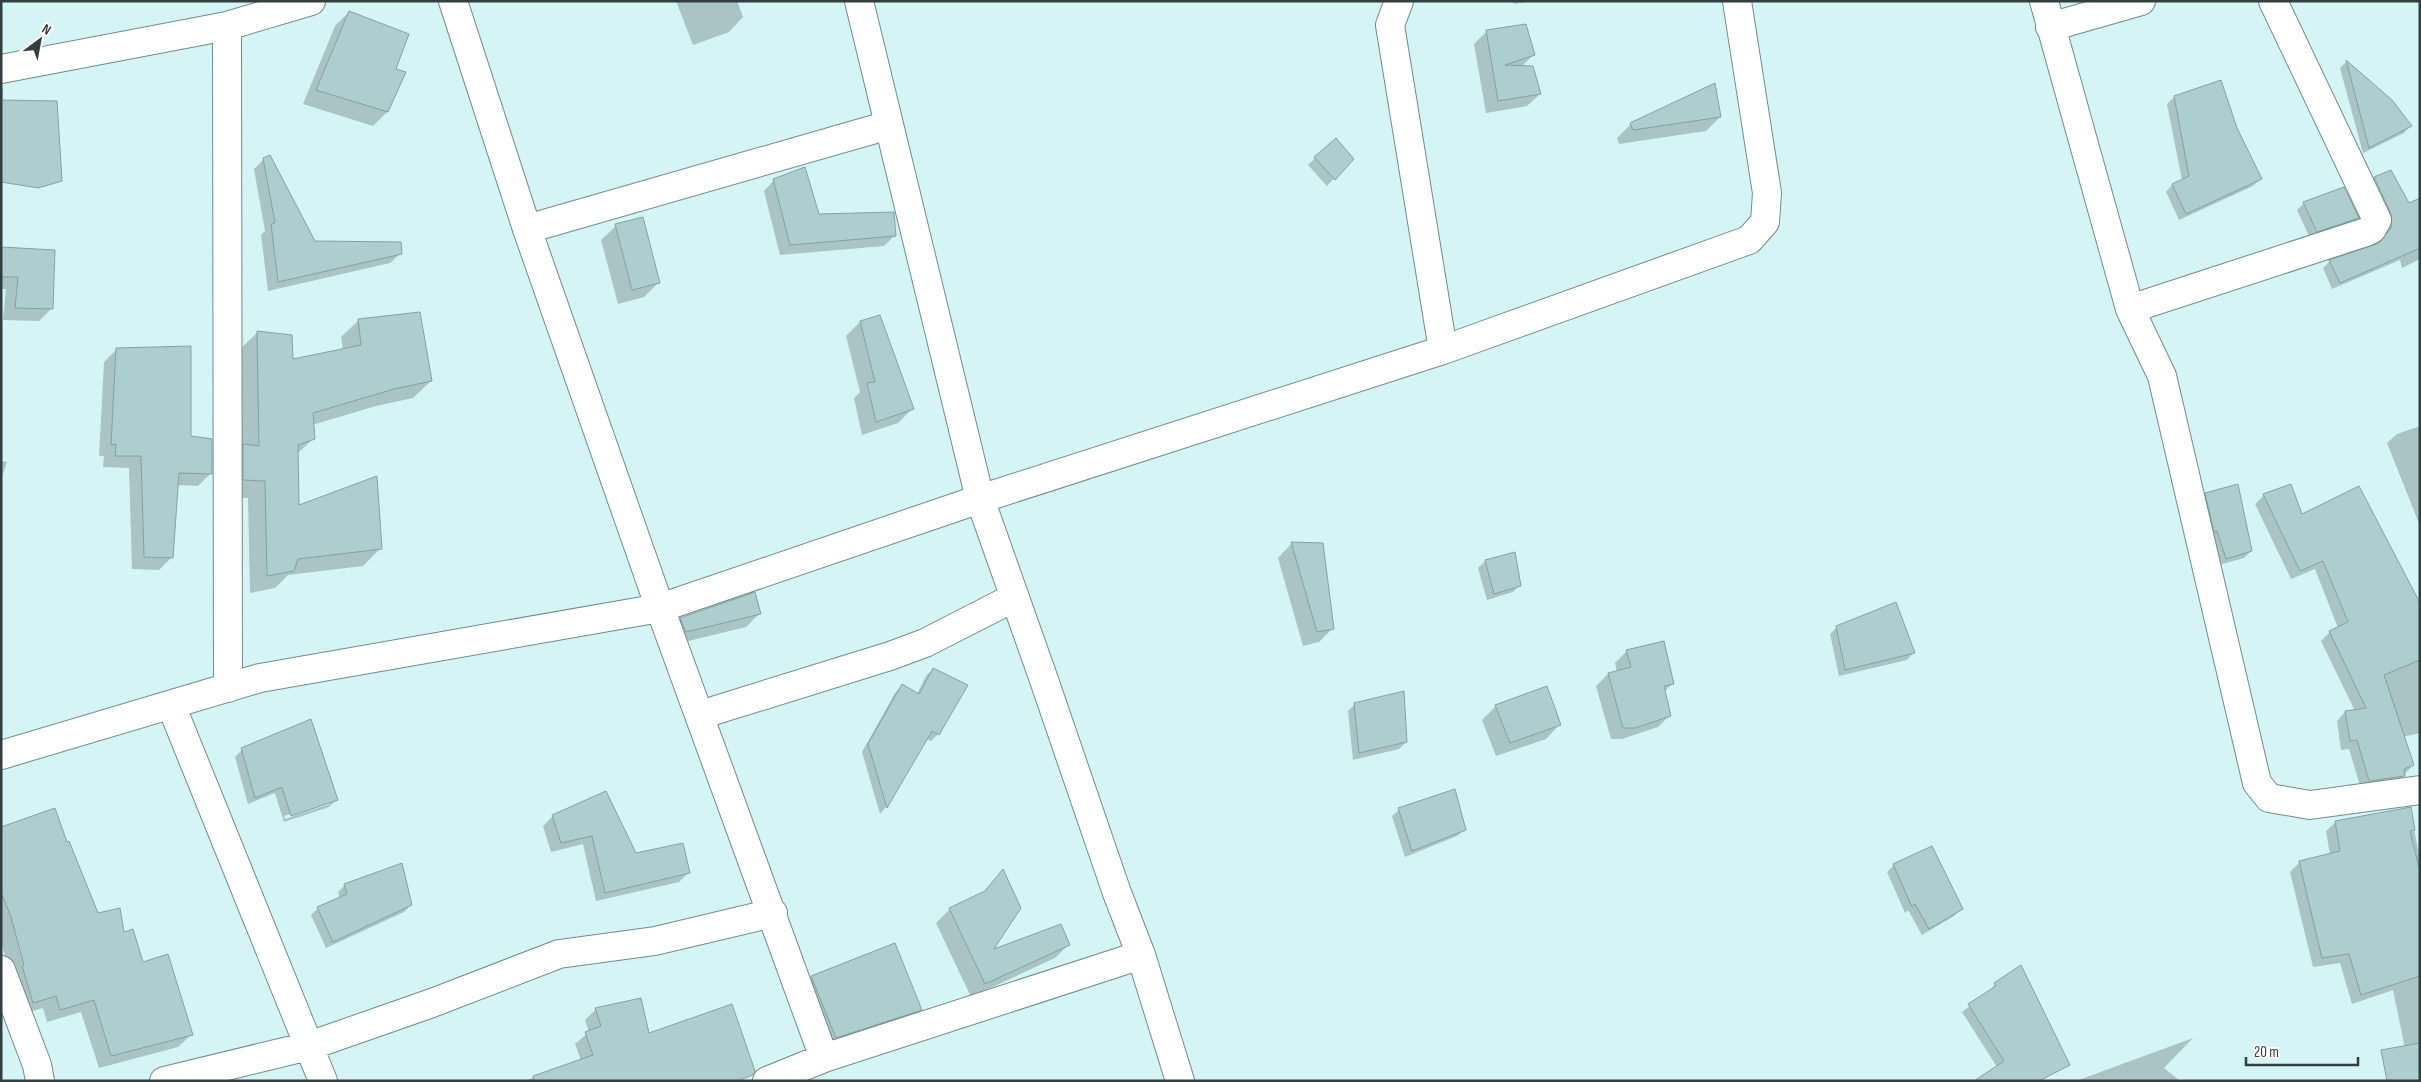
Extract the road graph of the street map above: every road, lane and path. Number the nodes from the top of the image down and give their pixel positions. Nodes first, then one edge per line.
1 (311, 1) edge
2 (453, 1) edge
3 (859, 1) edge
4 (1399, 1) edge
5 (1737, 1) edge
6 (2141, 1) edge
7 (2273, 1) edge
8 (2047, 14) edge
9 (227, 26) junction
10 (1, 69) edge
11 (889, 125) junction
12 (527, 229) junction
13 (2130, 309) junction
14 (1443, 350) junction
15 (980, 499) junction
16 (1015, 597) junction
17 (660, 608) junction
18 (228, 688) junction
19 (171, 705) junction
20 (700, 715) junction
21 (1, 755) edge
22 (2420, 790) edge
23 (773, 913) junction
24 (1141, 955) junction
25 (1, 970) edge
26 (309, 1046) junction
27 (824, 1058) junction
28 (40, 1081) edge
29 (164, 1081) edge
30 (323, 1081) edge
31 (767, 1081) edge
32 (1180, 1081) edge

1 - 9 street
2 - 12 street
3 - 11 street
4 - 14 street
5 - 14 street
6 - 8 street
7 - 13 street
8 - 13 street
9 - 10 street
9 - 18 street
11 - 12 street
11 - 15 street
12 - 17 street
13 - 22 street
14 - 15 street
15 - 16 street
15 - 17 street
16 - 20 street
16 - 24 street
17 - 18 street
17 - 20 street
18 - 19 street
19 - 21 street
19 - 26 street
20 - 23 street
23 - 26 street
23 - 27 street
24 - 27 street
24 - 32 street
25 - 28 street
26 - 29 street
26 - 30 street
27 - 31 street

